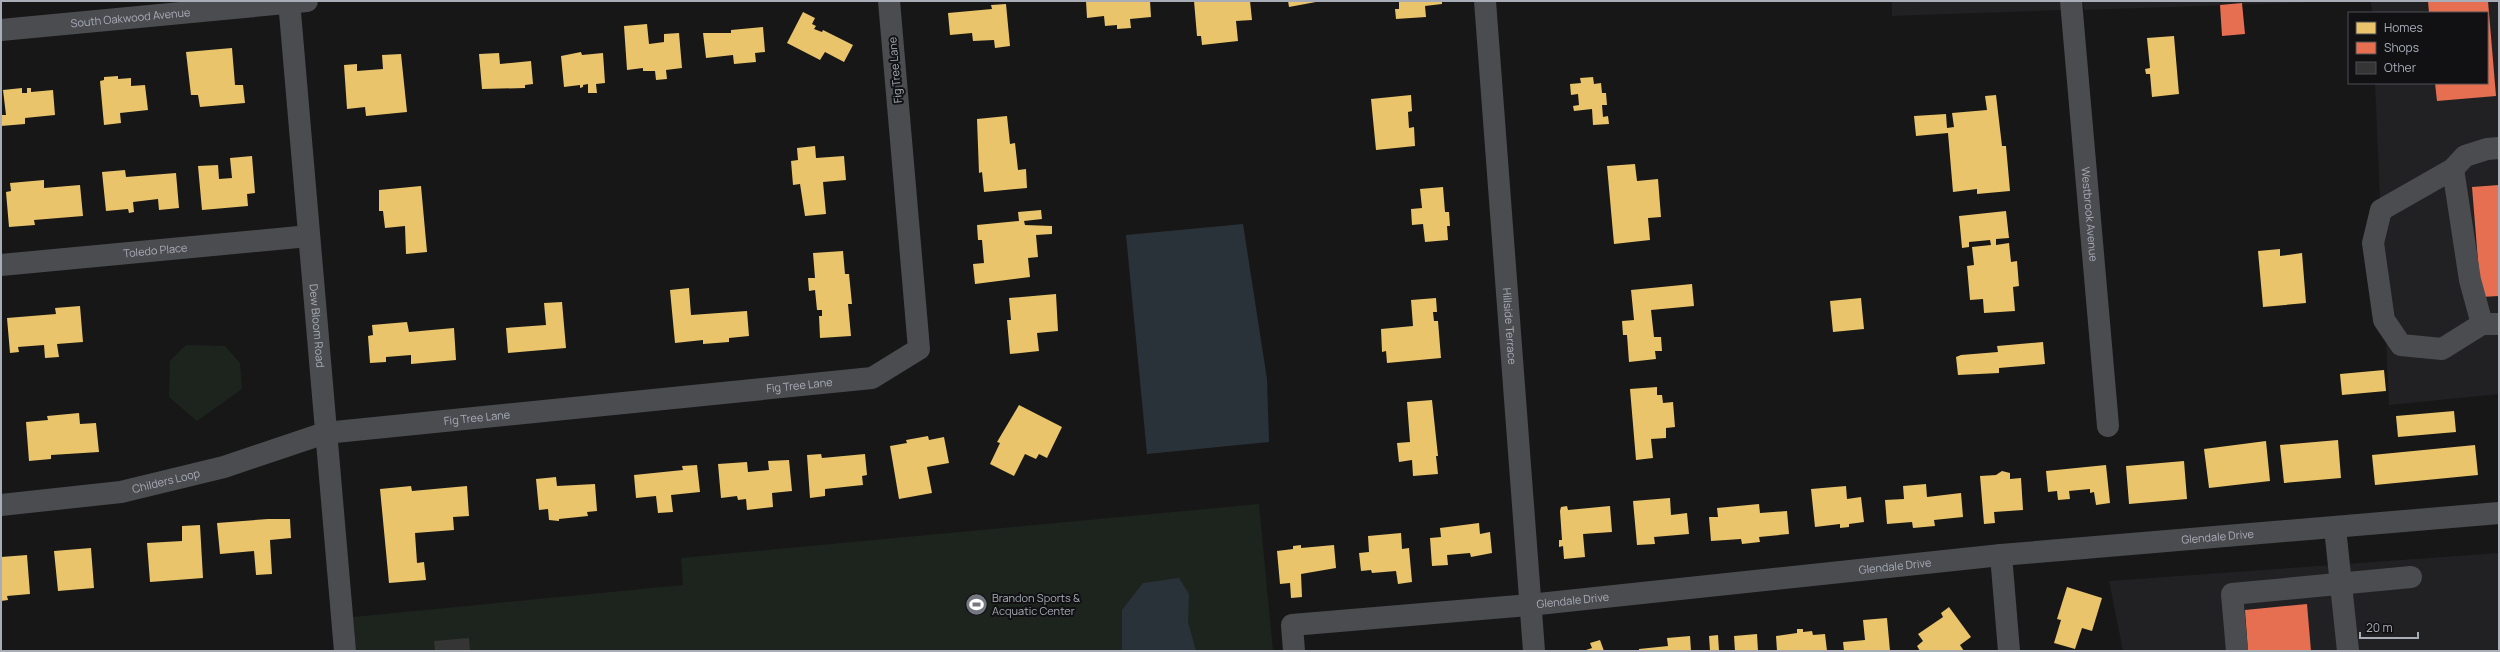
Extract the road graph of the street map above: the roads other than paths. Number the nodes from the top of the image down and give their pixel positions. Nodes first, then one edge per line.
1 (889, 1) edge
2 (1485, 1) edge
3 (2071, 1) edge
4 (295, 2) edge
5 (1, 30) edge
6 (2499, 148) edge
7 (2453, 168) junction
8 (309, 236) junction
9 (1, 265) edge
10 (2490, 324) edge
11 (2108, 426) dead end
12 (326, 434) junction
13 (1, 504) edge
14 (2499, 513) edge
15 (2335, 528) junction
16 (2001, 555) junction
17 (2411, 577) dead end
18 (2341, 583) junction
19 (1529, 605) junction
20 (345, 651) edge
21 (1294, 651) edge
22 (1534, 651) edge
23 (2009, 651) edge
24 (2237, 651) edge
25 (2348, 651) edge

1 - 12 street, Fig Tree Lane
2 - 19 street, Hillside Terrace
3 - 11 street, Westbrook Avenue
4 - 5 street, South Oakwood Avenue
4 - 8 street, Dew Bloom Road
6 - 7 street
7 - 10 street
7 - 10 street
8 - 9 street, Toledo Place
8 - 12 street, Dew Bloom Road
12 - 13 street, Childers Loop
12 - 20 street, Dew Bloom Road
14 - 15 street, Glendale Drive
15 - 16 street, Glendale Drive
15 - 18 street
16 - 19 street, Glendale Drive
16 - 23 street
17 - 18 street
18 - 24 street
18 - 25 street
19 - 21 street, Glendale Drive
19 - 22 street, Hillside Terrace

